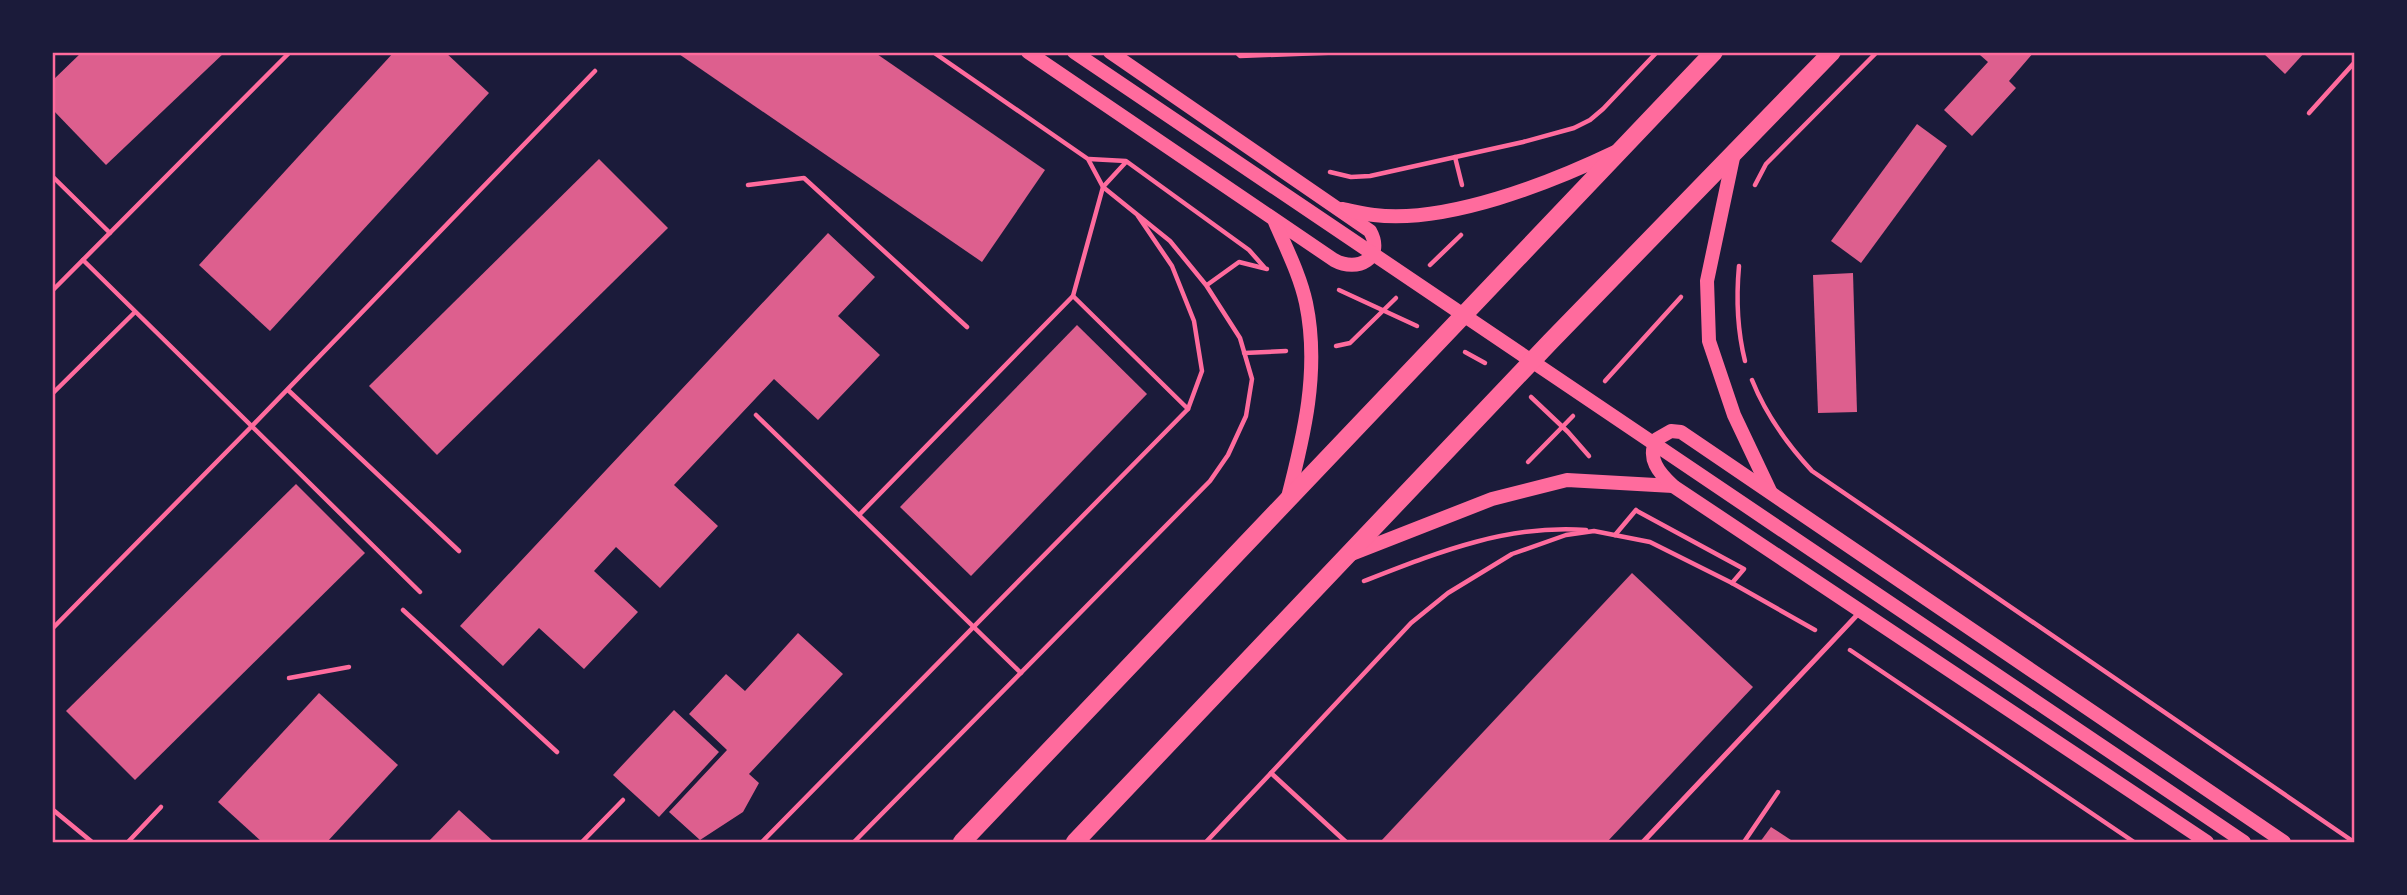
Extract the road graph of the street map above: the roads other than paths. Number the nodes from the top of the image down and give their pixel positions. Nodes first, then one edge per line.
1 (1028, 52) edge
2 (1074, 52) edge
3 (1110, 52) edge
4 (1714, 52) edge
5 (1832, 52) edge
6 (1620, 150) junction
7 (1734, 153) junction
8 (1336, 208) junction
9 (1274, 221) junction
10 (1673, 486) junction
11 (1771, 493) junction
12 (1287, 500) junction
13 (1348, 555) junction
14 (1861, 611) junction
15 (2280, 841) edge
16 (962, 842) edge
17 (1075, 842) edge
18 (1643, 842) edge
19 (2207, 842) edge
20 (2244, 842) edge

1 - 9 main road
2 - 20 main road
3 - 8 main road
4 - 6 main road
5 - 7 main road
6 - 8 main road
6 - 12 main road
7 - 11 main road
7 - 13 main road
8 - 9 main road
9 - 12 main road
10 - 11 main road
10 - 13 main road
10 - 14 main road
11 - 15 main road
12 - 16 main road
13 - 17 main road
14 - 18 lane
14 - 19 main road

